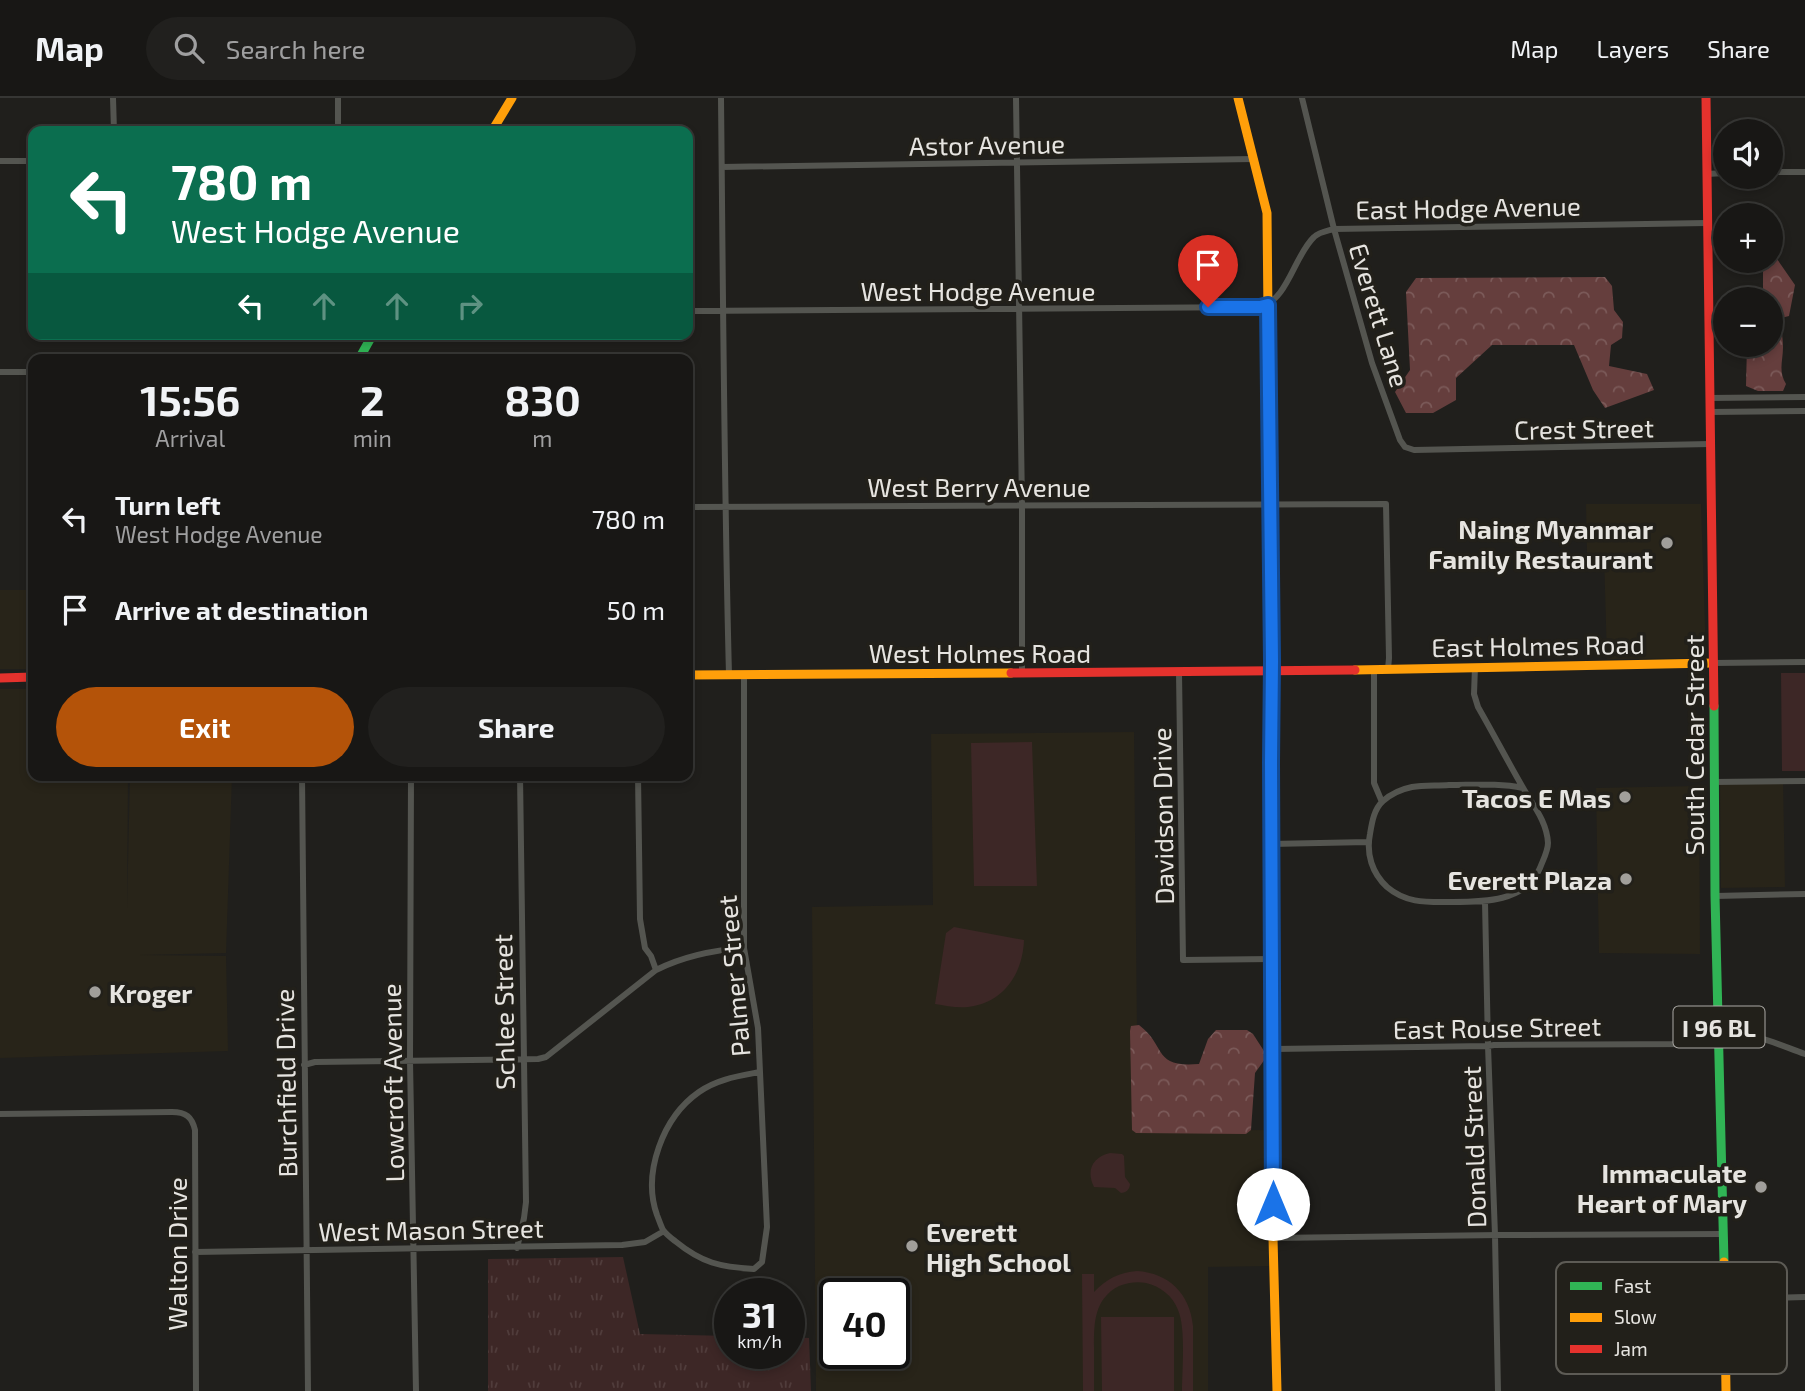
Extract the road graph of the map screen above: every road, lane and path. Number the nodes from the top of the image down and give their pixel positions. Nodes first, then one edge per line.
1 (113, 98) edge
2 (338, 98) edge
3 (512, 98) edge
4 (721, 98) edge
5 (1016, 98) edge
6 (1238, 98) edge
7 (1302, 98) edge
8 (1706, 98) edge
9 (114, 126) edge
10 (338, 126) edge
11 (495, 126) edge
12 (1254, 159) junction
13 (0, 161) edge
14 (28, 161) edge
15 (1016, 162) junction
16 (722, 167) junction
17 (1783, 172) edge
18 (1805, 172) edge
19 (1706, 174) junction
20 (1713, 174) edge
21 (1707, 223) junction
22 (1334, 229) junction
23 (1268, 305) junction
24 (1018, 309) junction
25 (693, 311) edge
26 (724, 311) junction
27 (0, 372) edge
28 (28, 372) edge
29 (1805, 397) edge
30 (1709, 398) junction
31 (1805, 411) edge
32 (1710, 412) junction
33 (1710, 444) junction
34 (1458, 450) joint
35 (1270, 504) junction
36 (1022, 505) junction
37 (693, 507) edge
38 (726, 507) junction
39 (1805, 662) edge
40 (1713, 663) junction
41 (1475, 667) junction
42 (1374, 669) junction
43 (1388, 669) junction
44 (1272, 671) junction
45 (1179, 672) junction
46 (1022, 674) junction
47 (729, 675) junction
48 (744, 675) junction
49 (693, 676) edge
50 (28, 677) edge
51 (0, 678) edge
52 (302, 781) edge
53 (411, 781) edge
54 (520, 781) edge
55 (638, 781) edge
56 (1805, 781) edge
57 (1714, 782) junction
58 (1523, 788) junction
59 (1382, 802) junction
60 (1368, 842) junction
61 (1271, 844) junction
62 (1805, 894) edge
63 (1715, 896) junction
64 (1485, 902) junction
65 (744, 948) junction
66 (1272, 959) junction
67 (656, 970) junction
68 (1719, 1037) junction
69 (1488, 1046) junction
70 (1273, 1049) junction
71 (1805, 1054) edge
72 (523, 1060) junction
73 (410, 1061) junction
74 (304, 1065) junction
75 (760, 1072) junction
76 (0, 1114) edge
77 (664, 1231) junction
78 (1723, 1234) junction
79 (1495, 1235) junction
80 (1273, 1238) junction
81 (517, 1248) junction
82 (414, 1249) junction
83 (307, 1251) junction
84 (195, 1252) junction
85 (1723, 1262) edge
86 (1787, 1297) edge
87 (1805, 1297) edge
88 (196, 1391) edge
89 (308, 1391) edge
90 (416, 1391) edge
91 (1277, 1391) edge
92 (1498, 1391) edge

1 - 9 street
2 - 10 street
3 - 11 street
4 - 16 street
5 - 15 street
6 - 12 street
7 - 22 street, Everett Lane
8 - 19 street, South Cedar Street / I 96 BL
12 - 15 street, Astor Avenue
12 - 23 street
13 - 14 street
15 - 16 street, Astor Avenue
15 - 24 street
16 - 26 street
17 - 18 street
19 - 20 street
19 - 21 street, South Cedar Street / I 96 BL
21 - 22 street, East Hodge Avenue
21 - 30 street, South Cedar Street / I 96 BL
22 - 23 street, East Hodge Avenue
22 - 34 street, Everett Lane
23 - 24 street, West Hodge Avenue
23 - 35 street
24 - 26 street, West Hodge Avenue
24 - 36 street
25 - 26 street, West Hodge Avenue
26 - 38 street
27 - 28 street
29 - 30 street
30 - 32 street, South Cedar Street / I 96 BL
31 - 32 street
32 - 33 street, South Cedar Street / I 96 BL
33 - 34 street, Crest Street
33 - 40 street, South Cedar Street / I 96 BL
35 - 36 street, West Berry Avenue
35 - 43 street, West Berry Avenue
35 - 44 street
36 - 38 street, West Berry Avenue
36 - 46 street
37 - 38 street, West Berry Avenue
38 - 47 street
39 - 40 street, East Holmes Road
40 - 41 street, East Holmes Road
40 - 57 street, South Cedar Street / I 96 BL
41 - 43 street, East Holmes Road
41 - 58 street
42 - 43 street, East Holmes Road
42 - 44 street, East Holmes Road
42 - 59 street
44 - 45 street, West Holmes Road
44 - 61 street
45 - 46 street, West Holmes Road
45 - 66 street, Davidson Drive
46 - 48 street, West Holmes Road
47 - 48 street, West Holmes Road
47 - 49 street, West Holmes Road
48 - 65 street, Palmer Street
50 - 51 street
52 - 74 street, Burchfield Drive
53 - 73 street, Lowcroft Avenue
54 - 72 street, Schlee Street
55 - 67 street
56 - 57 street
57 - 63 street, South Cedar Street / I 96 BL
58 - 59 street
58 - 64 street
59 - 60 street
60 - 61 street
60 - 64 street
61 - 66 street
62 - 63 street
63 - 68 street, South Cedar Street / I 96 BL
64 - 69 street, Donald Street
65 - 67 street
65 - 75 street, Palmer Street
66 - 70 street
67 - 72 street
68 - 69 street, East Rouse Street
68 - 71 street, East Rouse Street
68 - 78 street, South Cedar Street / I 96 BL
69 - 70 street, East Rouse Street
69 - 79 street, Donald Street
70 - 80 street
72 - 73 street
72 - 81 street, Schlee Street
73 - 74 street
73 - 82 street, Lowcroft Avenue
74 - 83 street, Burchfield Drive
75 - 77 street
75 - 77 street, Palmer Street
76 - 84 street, Walton Drive
77 - 81 street, West Mason Street
78 - 79 street
78 - 85 street, South Cedar Street / I 96 BL
79 - 80 street
79 - 92 street, Donald Street
80 - 91 street
81 - 82 street, West Mason Street
82 - 83 street, West Mason Street
82 - 90 street, Lowcroft Avenue
83 - 84 street, West Mason Street
83 - 89 street, Burchfield Drive
84 - 88 street, Walton Drive
86 - 87 street

